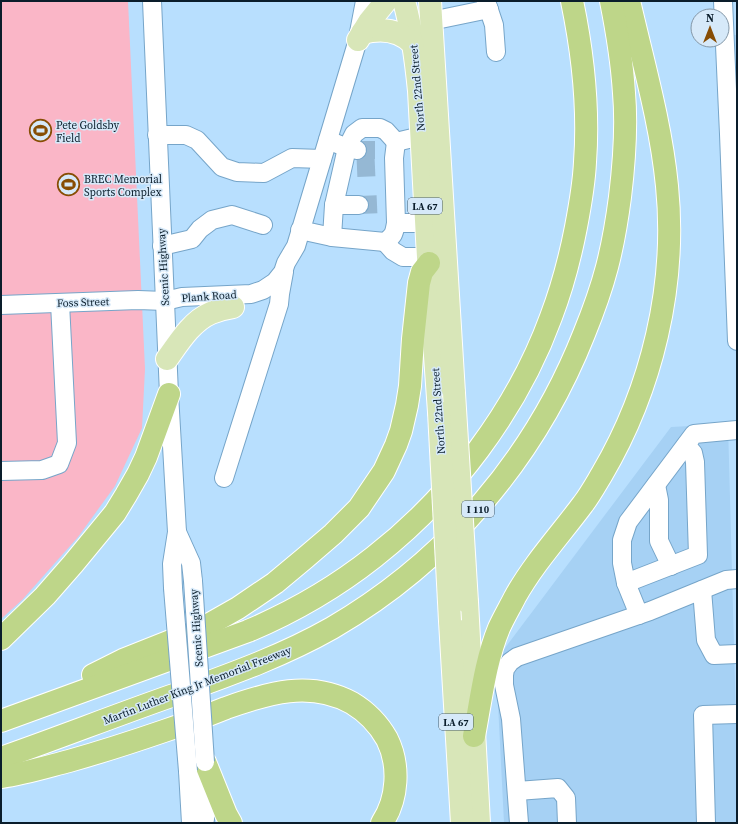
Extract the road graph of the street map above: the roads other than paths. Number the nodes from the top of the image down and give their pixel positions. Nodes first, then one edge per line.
1 (152, 1) edge
2 (365, 1) edge
3 (386, 1) edge
4 (404, 1) edge
5 (572, 1) edge
6 (611, 1) edge
7 (629, 1) edge
8 (722, 1) edge
9 (488, 5) edge
10 (431, 11) edge
11 (360, 38) junction
12 (413, 44) junction
13 (496, 52) dead end
14 (157, 135) junction
15 (421, 136) junction
16 (328, 140) junction
17 (389, 156) junction
18 (322, 159) junction
19 (351, 159) junction
20 (334, 205) junction
21 (359, 205) tunnel mouth
22 (396, 223) junction
23 (426, 223) junction
24 (735, 224) edge
25 (263, 225) dead end
26 (332, 236) junction
27 (298, 238) junction
28 (386, 242) junction
29 (162, 246) junction
30 (428, 260) junction
31 (286, 263) junction
32 (280, 294) junction
33 (165, 301) junction
34 (60, 303) junction
35 (1, 305) edge
36 (233, 307) junction
37 (737, 341) edge
38 (167, 359) junction
39 (169, 394) junction
40 (737, 430) edge
41 (686, 445) junction
42 (1, 471) edge
43 (224, 478) dead end
44 (656, 485) junction
45 (177, 532) junction
46 (670, 566) junction
47 (737, 579) edge
48 (626, 583) junction
49 (702, 590) junction
50 (639, 615) junction
51 (1, 640) edge
52 (737, 654) edge
53 (737, 714) edge
54 (1, 721) edge
55 (474, 736) junction
56 (1, 758) edge
57 (196, 767) junction
58 (1, 777) edge
59 (517, 791) junction
60 (192, 823) edge
61 (204, 823) edge
62 (231, 823) edge
63 (382, 823) edge
64 (462, 823) edge
65 (479, 823) edge
66 (520, 823) edge
67 (567, 823) edge
68 (706, 823) edge

1 - 14 street, Scenic Highway
2 - 11 street, Plank Road
3 - 11 main road
4 - 12 main road, North 22nd Street / LA 67
5 - 54 highway
6 - 56 highway, Martin Luther King Jr Memorial Freeway / I 110
7 - 55 highway
8 - 24 street
9 - 10 street
9 - 13 street
10 - 55 main road, North 22nd Street / LA 67, bridge
11 - 12 main road
11 - 16 street, Plank Road
12 - 15 main road, North 22nd Street / LA 67
14 - 18 street
14 - 29 street, Scenic Highway
15 - 17 street
15 - 23 main road, North 22nd Street / LA 67
16 - 18 street, Plank Road
16 - 19 street
17 - 19 street
17 - 22 street
18 - 27 street, Plank Road
19 - 20 street
20 - 21 street
20 - 26 street
22 - 23 street
22 - 28 street
23 - 30 main road, North 22nd Street / LA 67
24 - 37 street
25 - 29 street
26 - 27 street
26 - 28 street
27 - 31 street, Plank Road
27 - 32 street, Plank Road
28 - 30 street
29 - 33 street, Scenic Highway
30 - 54 highway
30 - 64 main road, North 22nd Street / LA 67, bridge
31 - 32 street, Plank Road
31 - 33 street, Plank Road
32 - 36 street, Plank Road
32 - 43 street, Plank Road
33 - 34 street, Foss Street
33 - 36 street, Plank Road
33 - 38 street, Scenic Highway
34 - 35 street, Foss Street
34 - 42 street
36 - 38 main road
38 - 39 street, Scenic Highway
39 - 45 street, Scenic Highway
39 - 51 highway
40 - 41 street
41 - 44 street
41 - 46 street
44 - 46 street
44 - 48 street
45 - 57 street, Scenic Highway, bridge
45 - 57 street, Scenic Highway, bridge
46 - 48 street
47 - 49 street
48 - 50 street
49 - 50 street
49 - 52 street
50 - 59 street
53 - 68 street
55 - 65 main road, North 22nd Street / LA 67
57 - 60 street, Scenic Highway
57 - 61 street, Scenic Highway
57 - 62 highway
58 - 63 highway
59 - 66 street
59 - 67 street

